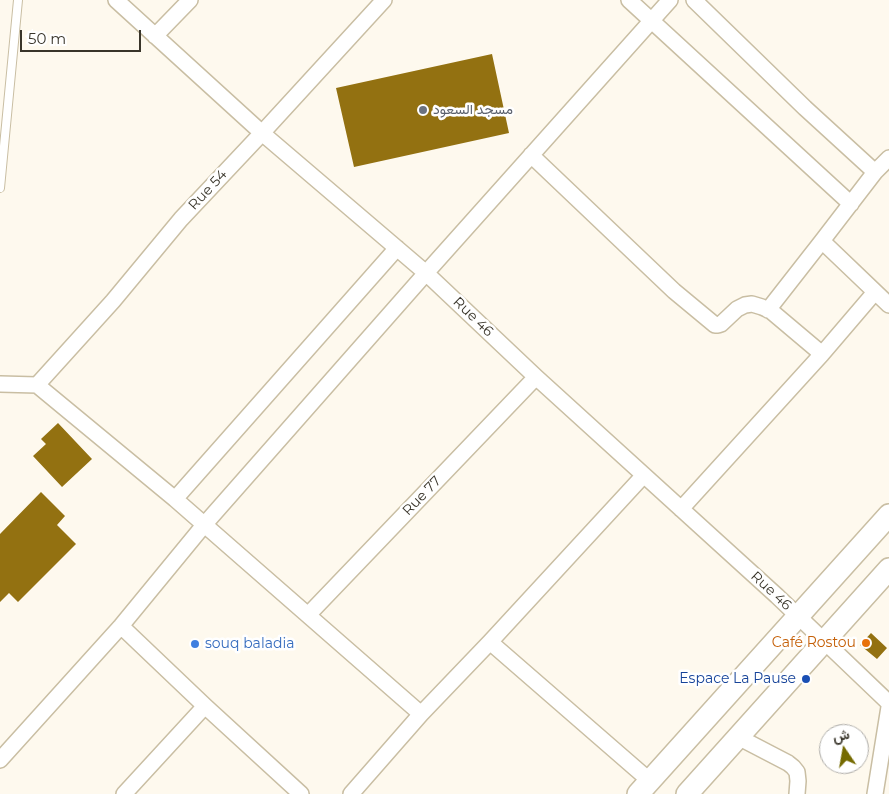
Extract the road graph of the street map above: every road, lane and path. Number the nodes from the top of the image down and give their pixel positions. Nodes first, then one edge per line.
1 (18, 0) edge
2 (116, 0) edge
3 (190, 0) edge
4 (384, 0) edge
5 (629, 0) edge
6 (670, 0) edge
7 (694, 0) edge
8 (652, 20) junction
9 (155, 36) junction
10 (262, 133) junction
11 (531, 155) junction
12 (889, 158) edge
13 (875, 172) junction
14 (0, 188) edge
15 (851, 204) junction
16 (822, 242) junction
17 (397, 248) junction
18 (426, 273) junction
19 (875, 292) junction
20 (889, 304) edge
21 (768, 310) junction
22 (822, 354) junction
23 (536, 377) junction
24 (0, 384) edge
25 (38, 385) junction
26 (644, 475) junction
27 (175, 499) junction
28 (681, 509) junction
29 (889, 515) edge
30 (204, 525) junction
31 (889, 568) edge
32 (308, 615) junction
33 (798, 617) junction
34 (121, 626) junction
35 (824, 641) junction
36 (490, 642) junction
37 (889, 703) edge
38 (205, 706) junction
39 (889, 707) edge
40 (421, 714) junction
41 (738, 738) junction
42 (0, 760) edge
43 (644, 787) edge
44 (124, 794) edge
45 (302, 794) edge
46 (351, 794) edge
47 (687, 794) edge
48 (797, 794) edge
49 (874, 794) edge

1 - 14 lane
2 - 9 street, Rue 46
3 - 9 street
4 - 10 street, Rue 54
5 - 8 street
6 - 8 street
7 - 13 street
8 - 11 street
8 - 15 street
9 - 10 street, Rue 46
10 - 17 street, Rue 46
10 - 25 street, Rue 54
11 - 18 street
11 - 21 street
12 - 13 street
13 - 15 street
15 - 16 street
16 - 19 street
16 - 21 street
17 - 18 street, Rue 46
17 - 27 street
18 - 23 street, Rue 46
18 - 30 street
19 - 20 street
19 - 22 street
21 - 22 street
22 - 28 street
23 - 26 street, Rue 46
23 - 32 street, Rue 77
24 - 25 street
25 - 27 street
26 - 28 street, Rue 46
26 - 36 street
27 - 30 street
28 - 33 street, Rue 46
29 - 33 main road
30 - 32 street
30 - 34 street
31 - 35 main road
32 - 40 street
33 - 35 street, Rue 46
33 - 43 main road
34 - 38 street
34 - 42 street
35 - 37 street, Rue 46
35 - 41 main road
36 - 40 street
36 - 43 street
38 - 44 street
38 - 45 street
39 - 49 street
40 - 46 street
41 - 47 main road
41 - 48 street

